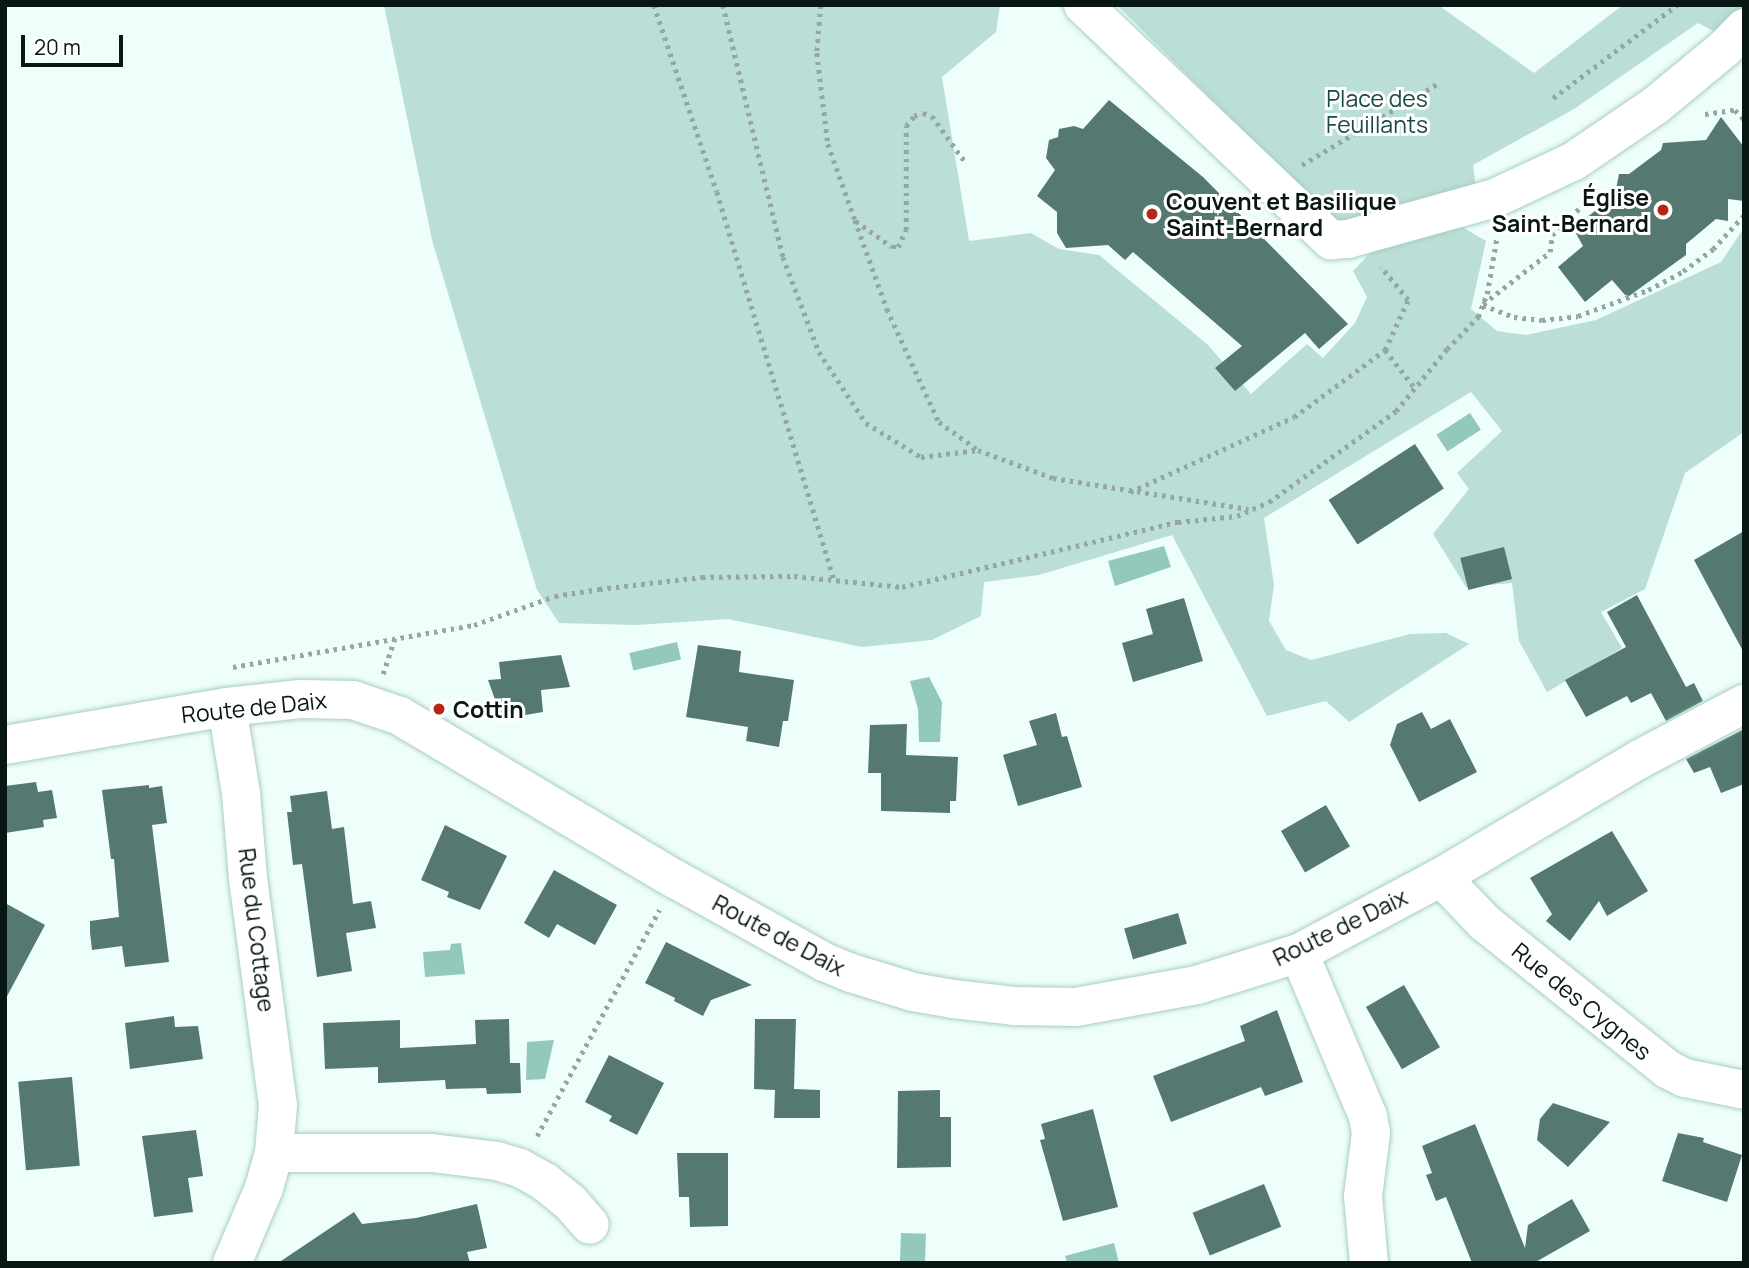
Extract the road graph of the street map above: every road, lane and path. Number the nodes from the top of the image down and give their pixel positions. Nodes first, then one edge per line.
1 (654, 5) edge
2 (723, 5) edge
3 (821, 5) edge
4 (1083, 5) edge
5 (1677, 5) edge
6 (1744, 28) edge
7 (1440, 82) dead end
8 (1553, 98) dead end
9 (967, 163) dead end
10 (1271, 183) junction
11 (1601, 186) dead end
12 (1495, 198) junction
13 (1744, 215) edge
14 (855, 220) junction
15 (1352, 238) junction
16 (1483, 305) junction
17 (1385, 350) junction
18 (1415, 388) junction
19 (978, 450) junction
20 (1130, 492) junction
21 (1252, 510) junction
22 (834, 580) junction
23 (220, 669) dead end
24 (1744, 704) edge
25 (227, 707) junction
26 (5, 745) edge
27 (1441, 877) junction
28 (675, 879) junction
29 (1299, 953) junction
30 (1744, 1090) edge
31 (274, 1153) junction
32 (520, 1168) junction
33 (590, 1225) dead end
34 (232, 1263) edge
35 (1369, 1263) edge

1 - 22 path
2 - 19 path
3 - 14 path
4 - 10 street
5 - 8 path
6 - 12 street
7 - 10 path
9 - 14 path
10 - 15 street
11 - 16 path
12 - 15 street
12 - 16 path
13 - 16 path
14 - 19 path
15 - 17 path
16 - 18 path
17 - 18 path
17 - 20 path
18 - 21 path
19 - 20 path
20 - 21 path
21 - 22 path
22 - 23 path
24 - 27 street, Route de Daix
25 - 26 street, Route de Daix
25 - 28 street, Route de Daix
25 - 31 street, Rue du Cottage
27 - 29 street, Route de Daix
27 - 30 street, Rue des Cygnes
28 - 29 street, Route de Daix
28 - 32 path
29 - 35 street
31 - 32 street
31 - 34 street, Rue du Cottage
32 - 33 street

